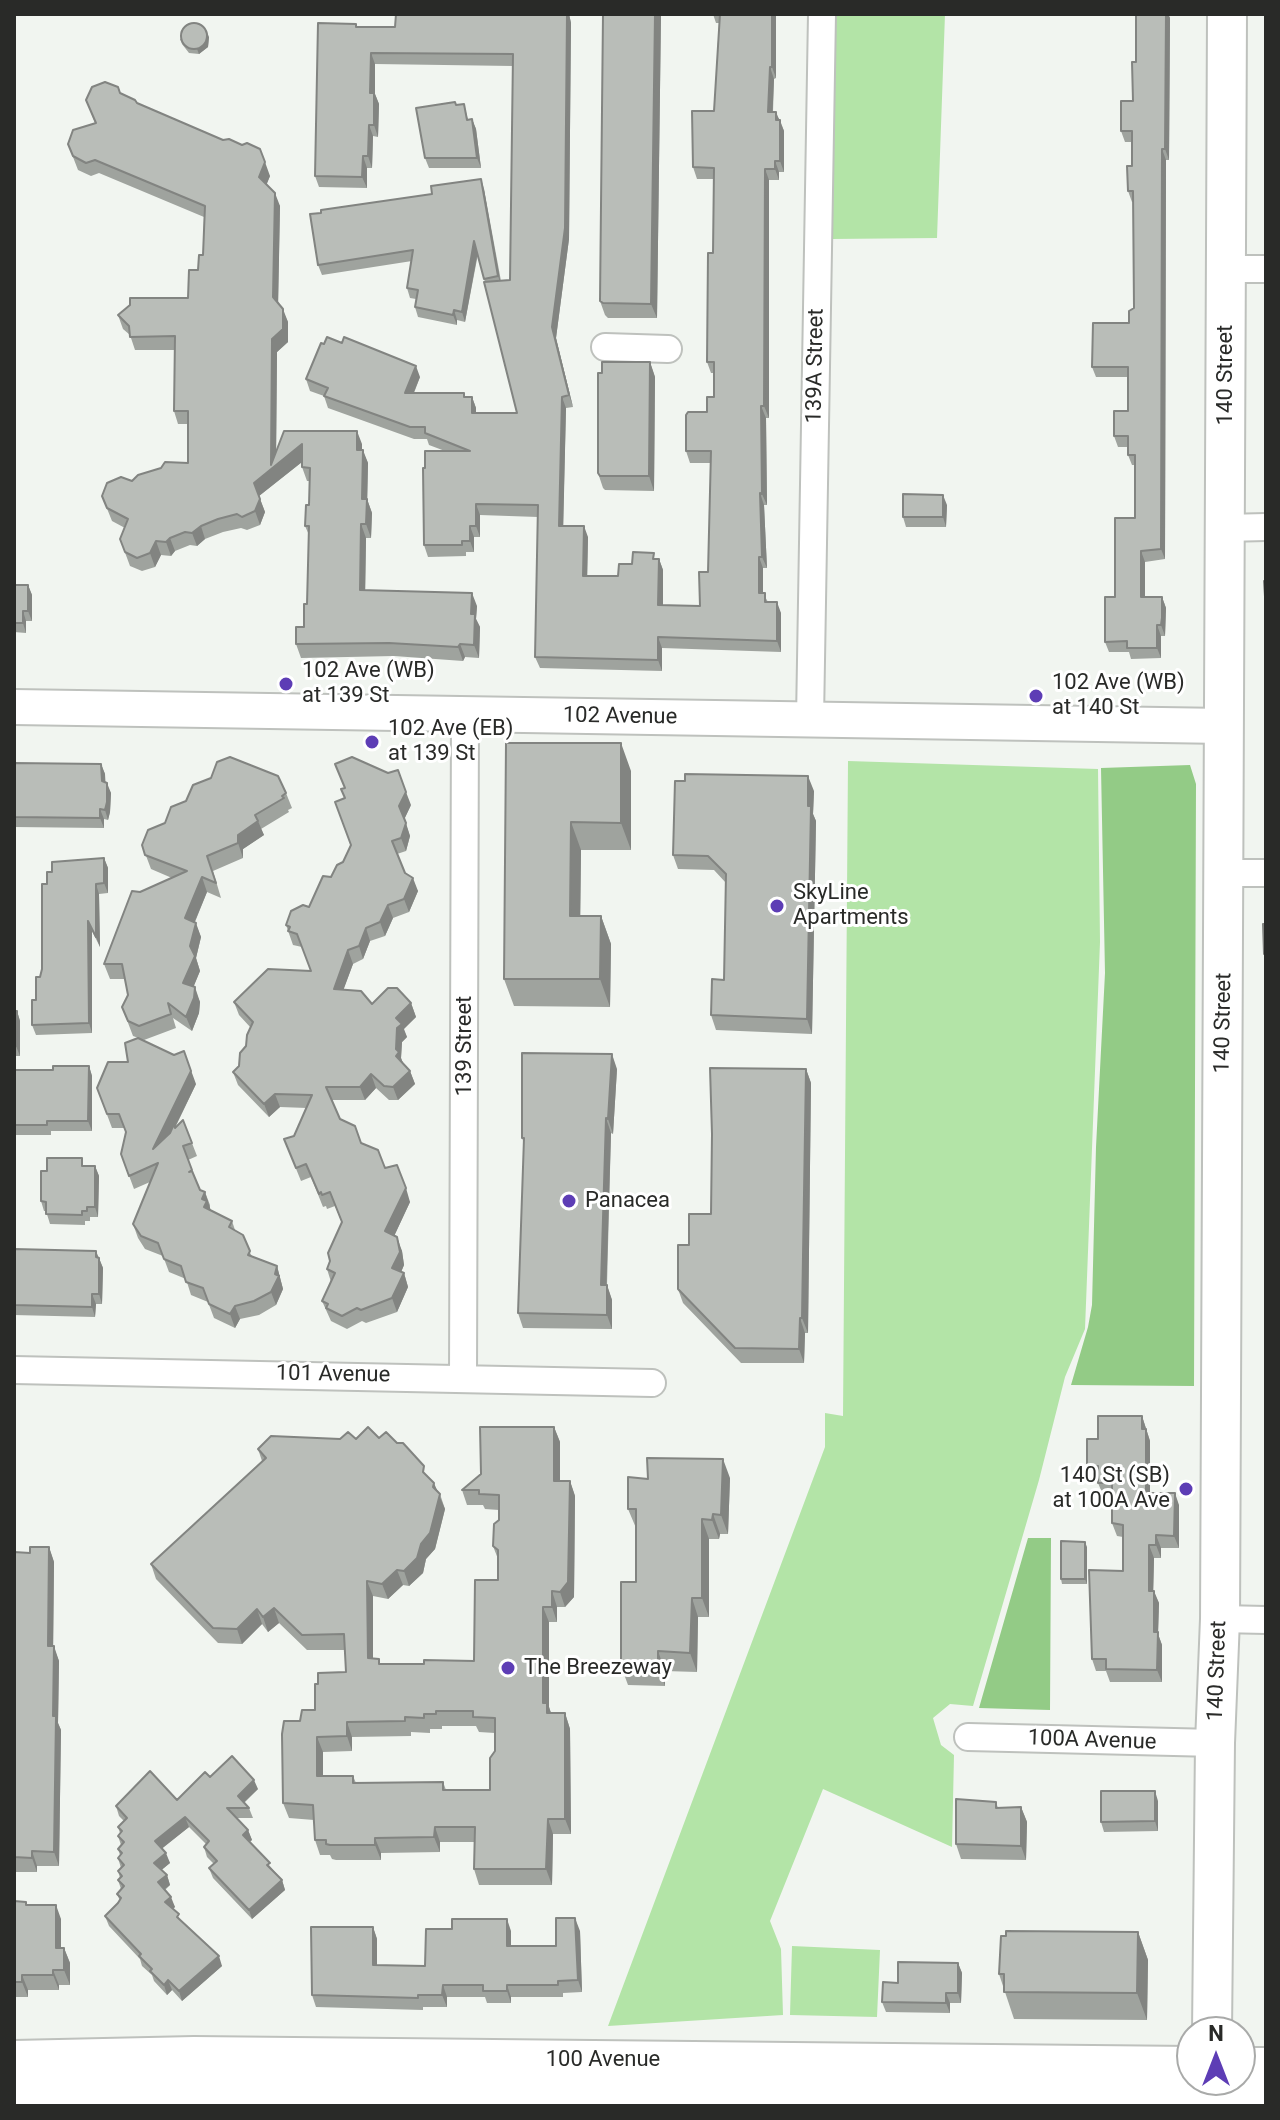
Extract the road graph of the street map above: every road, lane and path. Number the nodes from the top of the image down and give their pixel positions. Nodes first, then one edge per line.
1 (822, 14) edge
2 (1227, 14) edge
3 (1226, 269) junction
4 (1266, 269) edge
5 (605, 347) dead end
6 (668, 349) dead end
7 (1266, 527) edge
8 (1225, 528) junction
9 (14, 707) edge
10 (465, 714) junction
11 (810, 719) junction
12 (1225, 726) junction
13 (1225, 873) junction
14 (1266, 873) edge
15 (14, 1370) edge
16 (463, 1378) junction
17 (652, 1383) dead end
18 (1220, 1619) junction
19 (1266, 1620) edge
20 (968, 1737) dead end
21 (1215, 1743) junction
22 (1212, 2016) edge
23 (14, 2060) edge
24 (1176, 2086) edge
25 (1176, 2088) edge
26 (14, 2092) edge
27 (190, 2098) edge

1 - 11 street, 139A Street
2 - 3 main road, 140 Street
3 - 4 street
3 - 8 main road, 140 Street
5 - 6 street
7 - 8 street
8 - 12 main road, 140 Street
9 - 10 street, 102 Avenue
10 - 11 street, 102 Avenue
10 - 16 street, 139 Street
11 - 12 street, 102 Avenue
12 - 13 main road, 140 Street
13 - 14 street
13 - 18 main road, 140 Street
15 - 16 street, 101 Avenue
16 - 17 street, 101 Avenue
18 - 19 street
18 - 21 main road, 140 Street
20 - 21 street, 100A Avenue
21 - 22 main road, 140 Street
23 - 24 main road, 100 Avenue
25 - 27 main road, 100 Avenue
26 - 27 main road, 100 Avenue

